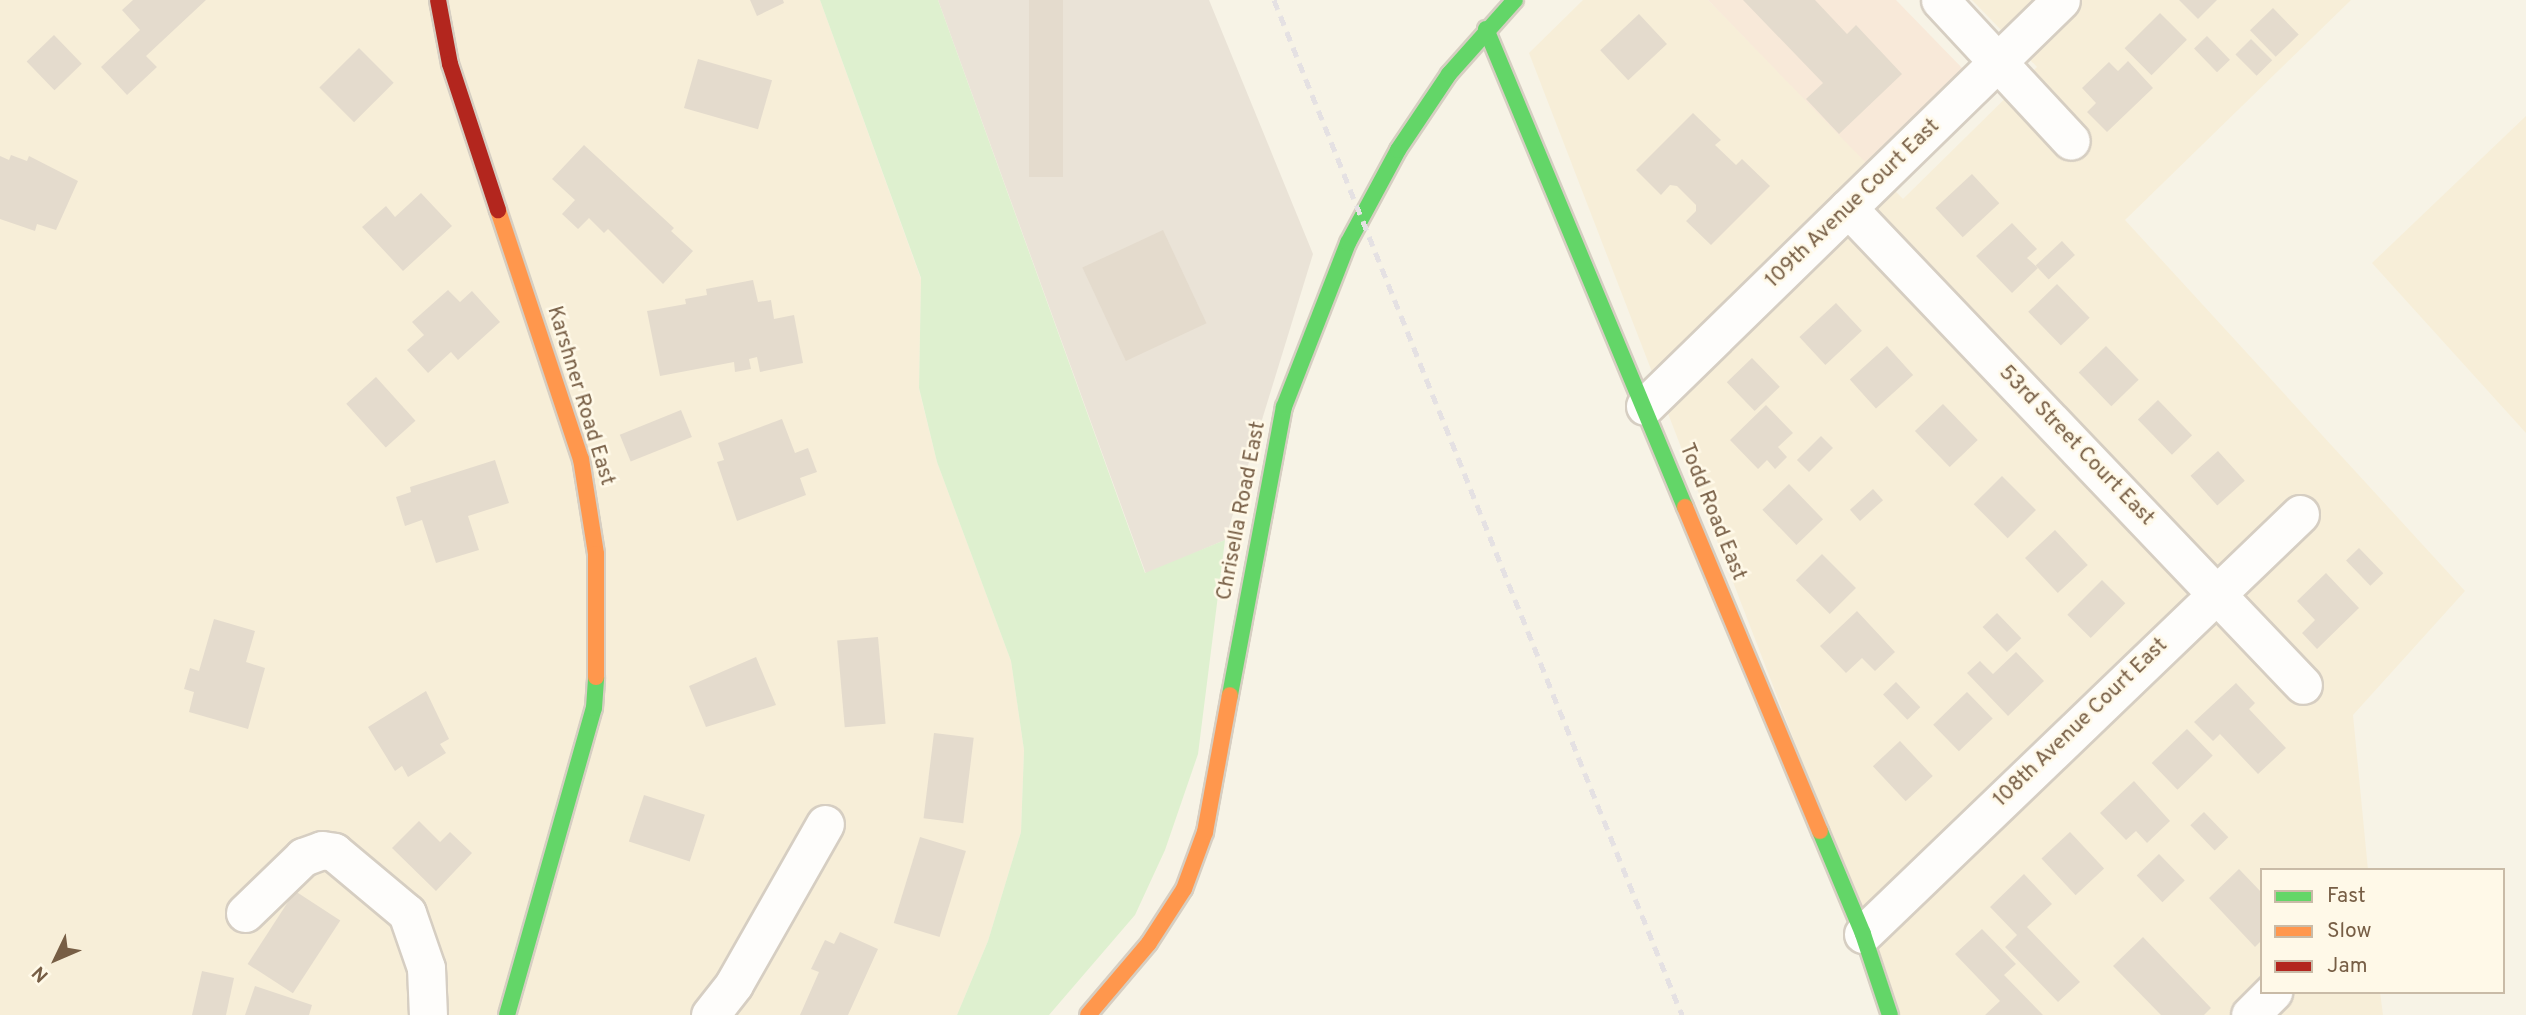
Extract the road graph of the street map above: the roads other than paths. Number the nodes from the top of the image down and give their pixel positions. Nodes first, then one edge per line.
1 (438, 0) edge
2 (1515, 0) edge
3 (1940, 0) edge
4 (2061, 0) edge
5 (1486, 29) junction
6 (1998, 60) junction
7 (2071, 141) dead end
8 (1848, 208) junction
9 (1645, 406) junction
10 (2301, 514) dead end
11 (2216, 593) junction
12 (2303, 685) dead end
13 (825, 824) dead end
14 (245, 913) dead end
15 (1863, 934) junction
16 (2271, 994) edge
17 (428, 1015) edge
18 (507, 1015) edge
19 (710, 1015) edge
20 (1088, 1015) edge
21 (1890, 1015) edge
22 (2250, 1015) edge

1 - 18 street, Karshner Road East
2 - 5 street, Chrisella Road East
3 - 6 street
4 - 6 street, 109th Avenue Court East
5 - 9 street, Todd Road East
5 - 20 street, Chrisella Road East
6 - 7 street
6 - 8 street, 109th Avenue Court East
8 - 9 street, 109th Avenue Court East
8 - 11 street, 53rd Street Court East
9 - 15 street, Todd Road East
10 - 11 street, 108th Avenue Court East
11 - 12 street, 53rd Street Court East
11 - 15 street, 108th Avenue Court East
13 - 19 street
14 - 17 street
15 - 21 street, Todd Road East
16 - 22 street

